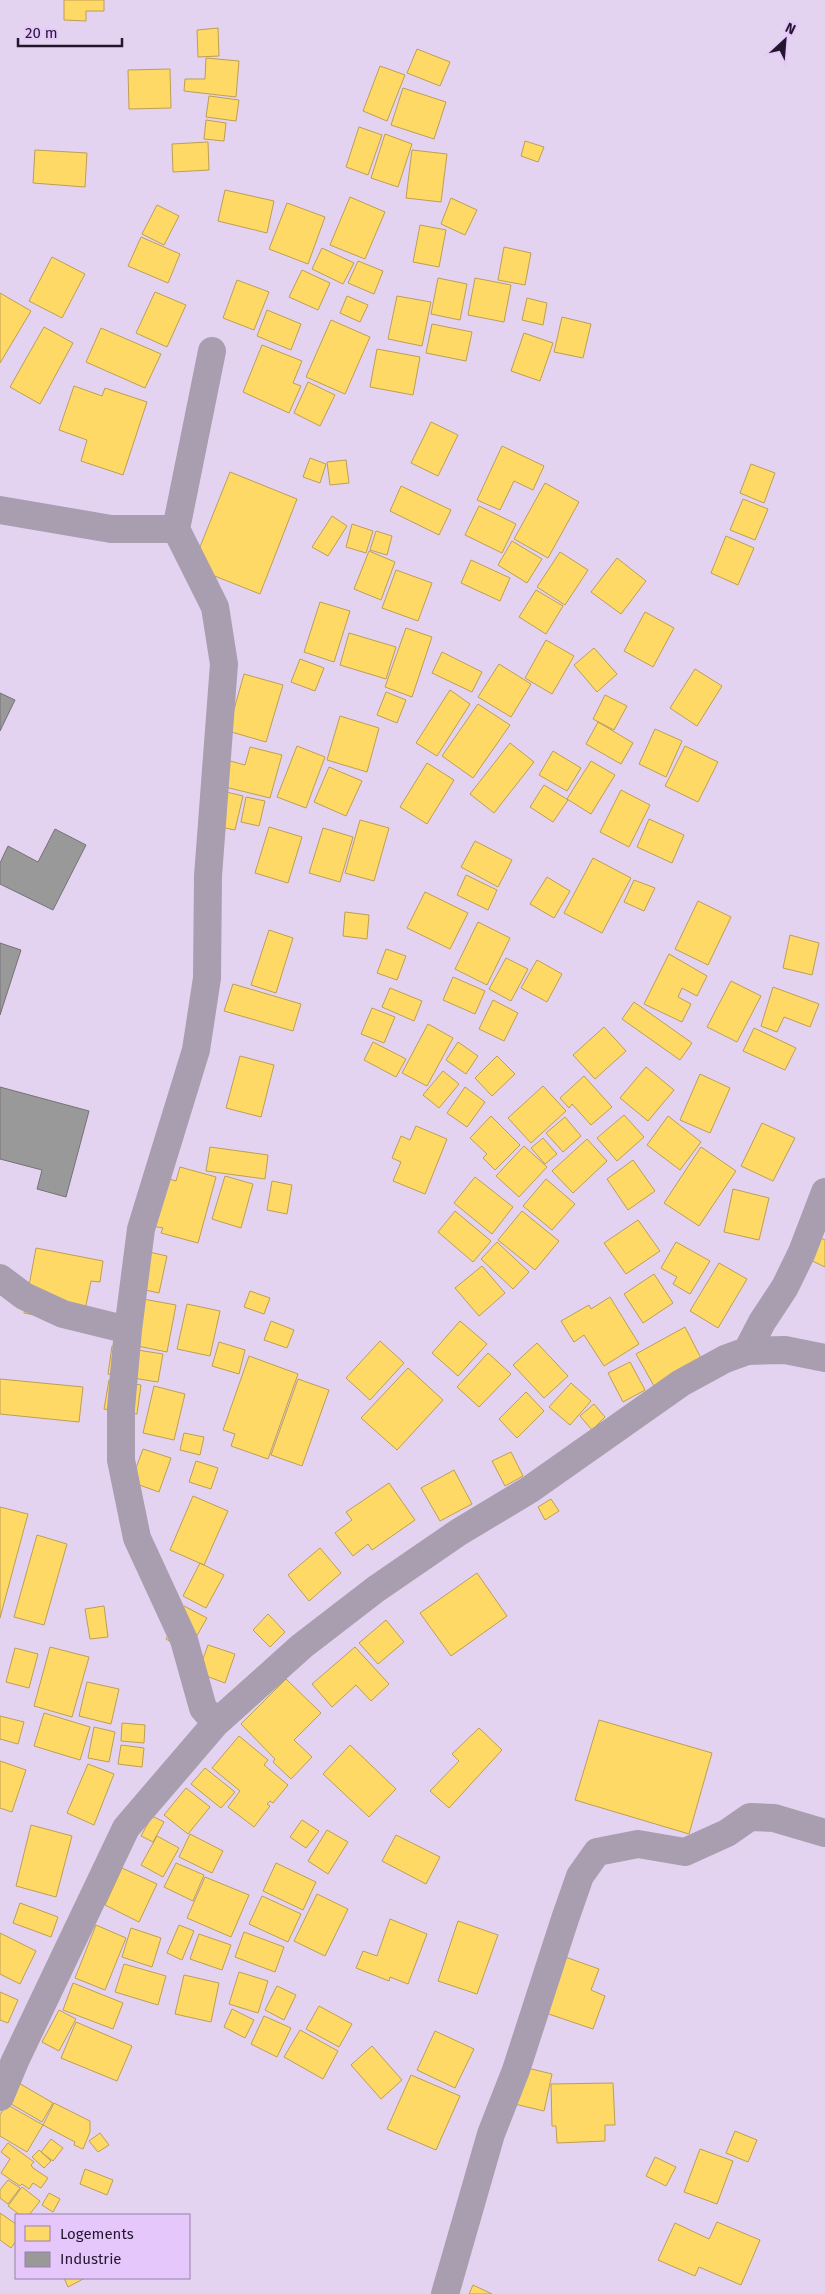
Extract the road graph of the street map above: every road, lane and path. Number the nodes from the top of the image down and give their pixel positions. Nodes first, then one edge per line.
1 (212, 351) dead end
2 (0, 510) edge
3 (176, 529) junction
4 (825, 1192) edge
5 (0, 1278) edge
6 (128, 1330) junction
7 (747, 1352) junction
8 (825, 1358) edge
9 (216, 1723) junction
10 (825, 1833) edge
11 (0, 2097) edge
12 (445, 2294) edge

1 - 3 street
2 - 3 street
3 - 6 street
4 - 7 street
5 - 6 street
6 - 9 street
7 - 8 street
7 - 9 street
9 - 11 street
10 - 12 street

